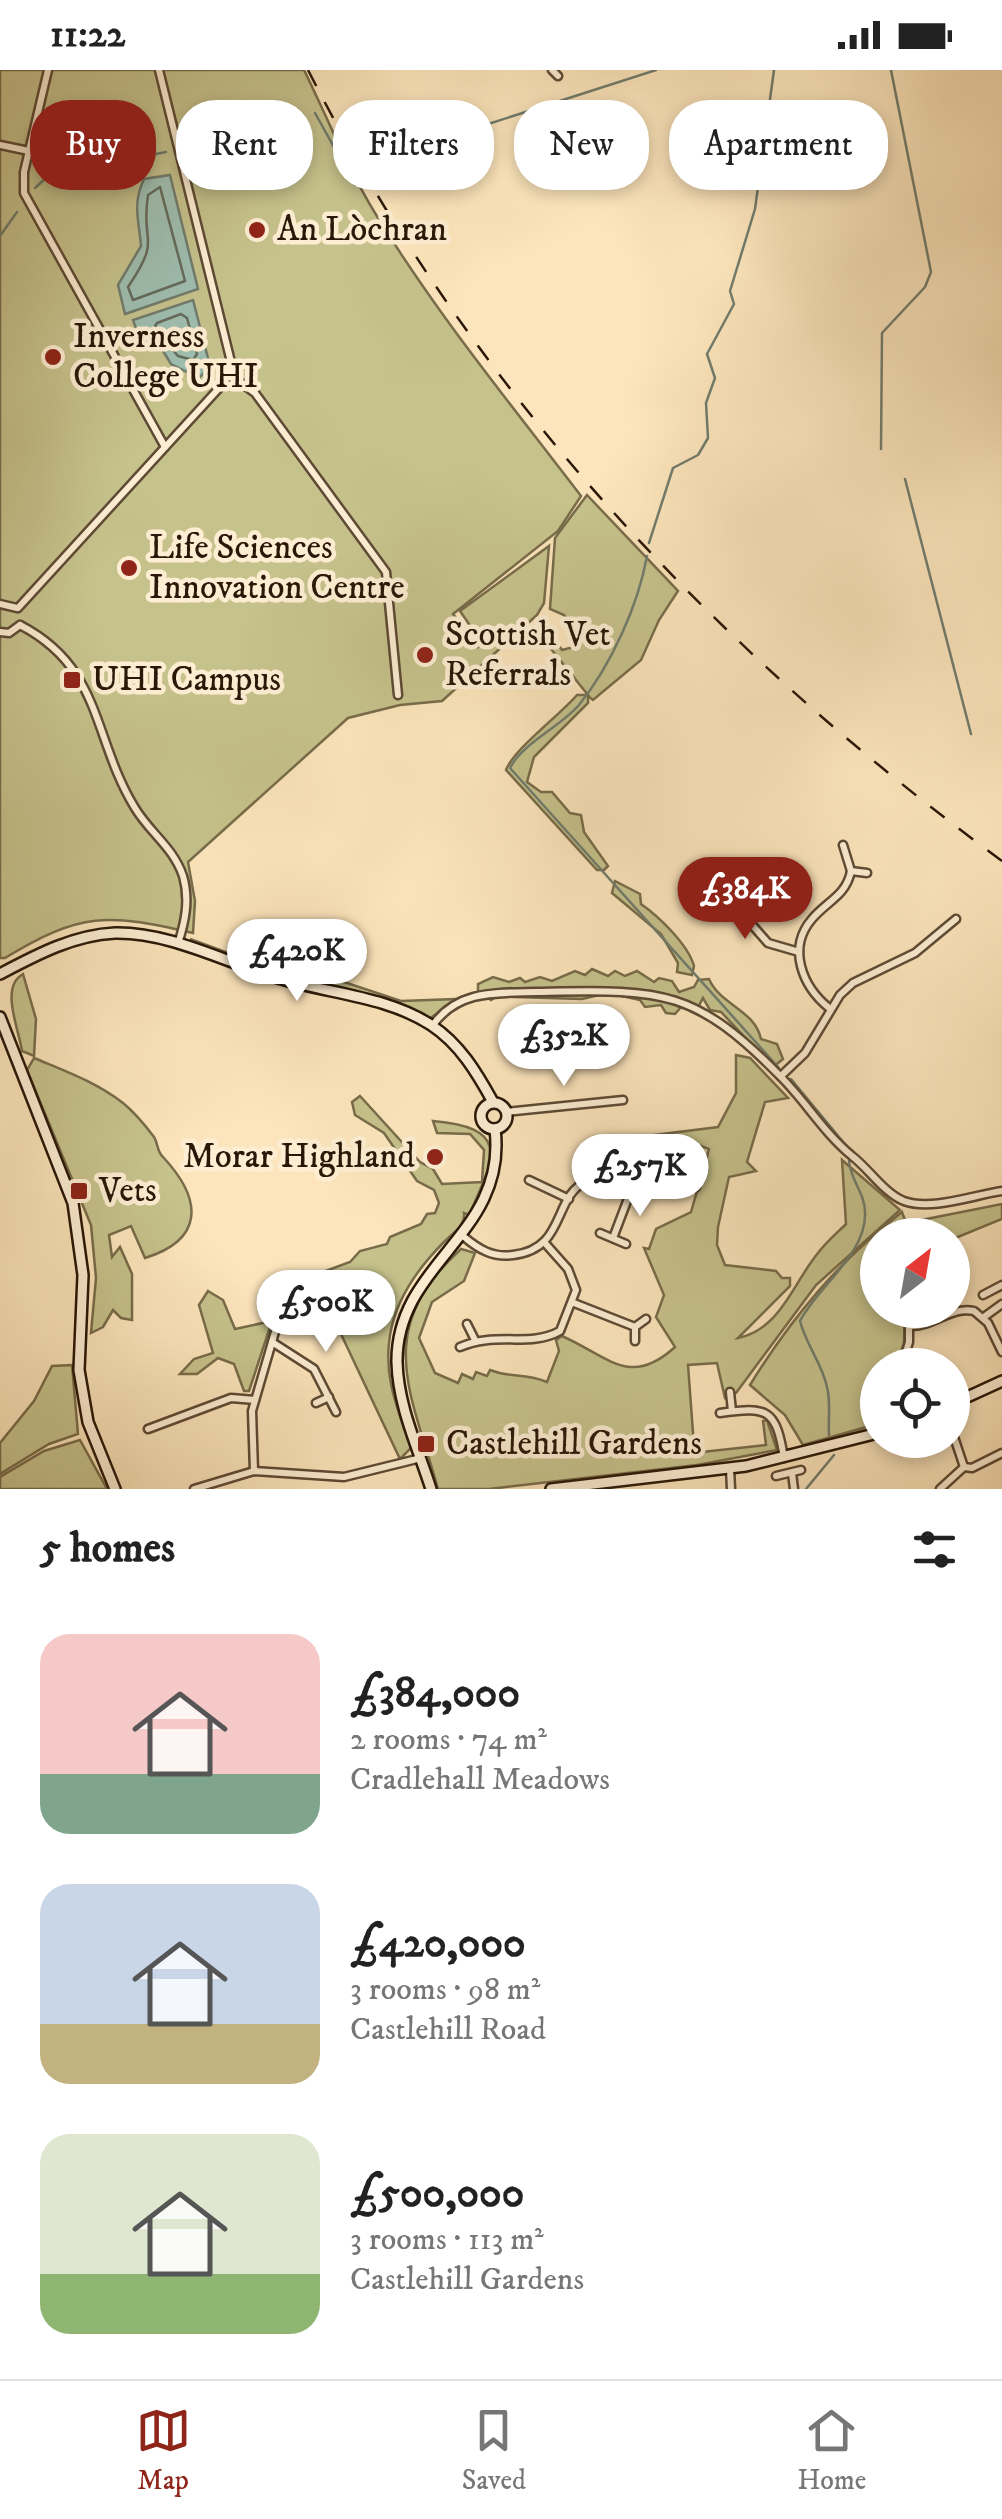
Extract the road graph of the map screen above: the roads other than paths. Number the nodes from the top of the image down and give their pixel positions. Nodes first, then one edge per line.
1 (48, 70) edge
2 (160, 70) edge
3 (0, 144) edge
4 (29, 151) junction
5 (230, 374) junction
6 (165, 448) junction
7 (0, 604) edge
8 (18, 608) junction
9 (20, 625) junction
10 (0, 632) edge
11 (398, 696) dead end
12 (844, 845) dead end
13 (851, 871) junction
14 (867, 873) dead end
15 (744, 895) dead end
16 (718, 909) dead end
17 (739, 910) junction
18 (956, 918) dead end
19 (178, 944) junction
20 (799, 952) junction
21 (0, 974) edge
22 (829, 1008) junction
23 (0, 1017) edge
24 (432, 1026) junction
25 (781, 1076) junction
26 (553, 1095) dead end
27 (623, 1100) dead end
28 (493, 1102) junction
29 (555, 1108) junction
30 (506, 1112) junction
31 (495, 1129) junction
32 (684, 1166) dead end
33 (529, 1180) dead end
34 (679, 1180) junction
35 (540, 1184) junction
36 (696, 1187) dead end
37 (632, 1188) junction
38 (1002, 1191) edge
39 (536, 1194) dead end
40 (569, 1199) junction
41 (600, 1233) dead end
42 (463, 1236) junction
43 (613, 1238) junction
44 (544, 1242) junction
45 (626, 1244) dead end
46 (1002, 1285) edge
47 (286, 1294) dead end
48 (983, 1295) dead end
49 (574, 1303) junction
50 (1002, 1304) edge
51 (269, 1306) dead end
52 (282, 1310) junction
53 (970, 1311) edge
54 (984, 1318) junction
55 (646, 1319) dead end
56 (467, 1324) dead end
57 (634, 1327) junction
58 (474, 1340) junction
59 (635, 1341) dead end
60 (272, 1342) junction
61 (460, 1347) dead end
62 (1002, 1352) edge
63 (1002, 1382) edge
64 (730, 1392) dead end
65 (970, 1396) edge
66 (329, 1397) junction
67 (255, 1400) junction
68 (316, 1402) dead end
69 (161, 1408) dead end
70 (732, 1411) junction
71 (336, 1412) dead end
72 (720, 1412) dead end
73 (166, 1422) junction
74 (148, 1429) dead end
75 (860, 1437) edge
76 (1002, 1453) edge
77 (421, 1458) junction
78 (784, 1458) junction
79 (961, 1458) edge
80 (964, 1466) junction
81 (730, 1468) junction
82 (254, 1471) junction
83 (776, 1476) dead end
84 (115, 1489) edge
85 (194, 1489) edge
86 (431, 1489) edge
87 (551, 1489) edge
88 (731, 1489) edge
89 (794, 1489) edge
90 (940, 1489) edge

1 - 4 street
2 - 5 street
3 - 4 street
4 - 6 street
5 - 6 street
5 - 11 street
6 - 8 street
7 - 8 street
8 - 9 street
9 - 10 street
9 - 19 street
12 - 13 street
13 - 14 street
13 - 20 street
15 - 17 street
16 - 17 street
17 - 20 street
18 - 22 street
19 - 21 street
19 - 24 street
20 - 22 street
22 - 25 street
23 - 84 street
24 - 25 street
24 - 28 street
25 - 38 street
26 - 29 street
27 - 29 street
28 - 30 street
28 - 31 street
29 - 30 street
30 - 31 street
31 - 42 street
32 - 34 street
33 - 35 street
34 - 36 street
34 - 37 street
35 - 39 street
35 - 40 street
37 - 40 street
37 - 43 street
40 - 44 street
41 - 43 street
42 - 44 street
42 - 77 street
43 - 45 street
44 - 49 street
46 - 48 street
47 - 52 street
49 - 57 street
49 - 58 street
50 - 54 street
51 - 52 street
52 - 60 street
53 - 54 street
54 - 62 street
55 - 57 street
56 - 58 street
57 - 59 street
58 - 61 street
60 - 66 street
60 - 67 street
63 - 65 street
64 - 70 street
66 - 68 street
66 - 71 street
67 - 73 street
67 - 82 street
69 - 73 street
70 - 72 street
70 - 78 street
73 - 74 street
75 - 78 street
76 - 80 street
77 - 82 street
77 - 86 street
78 - 81 street
79 - 80 street
80 - 90 street
81 - 87 street
81 - 88 street
82 - 85 street
83 - 89 street

